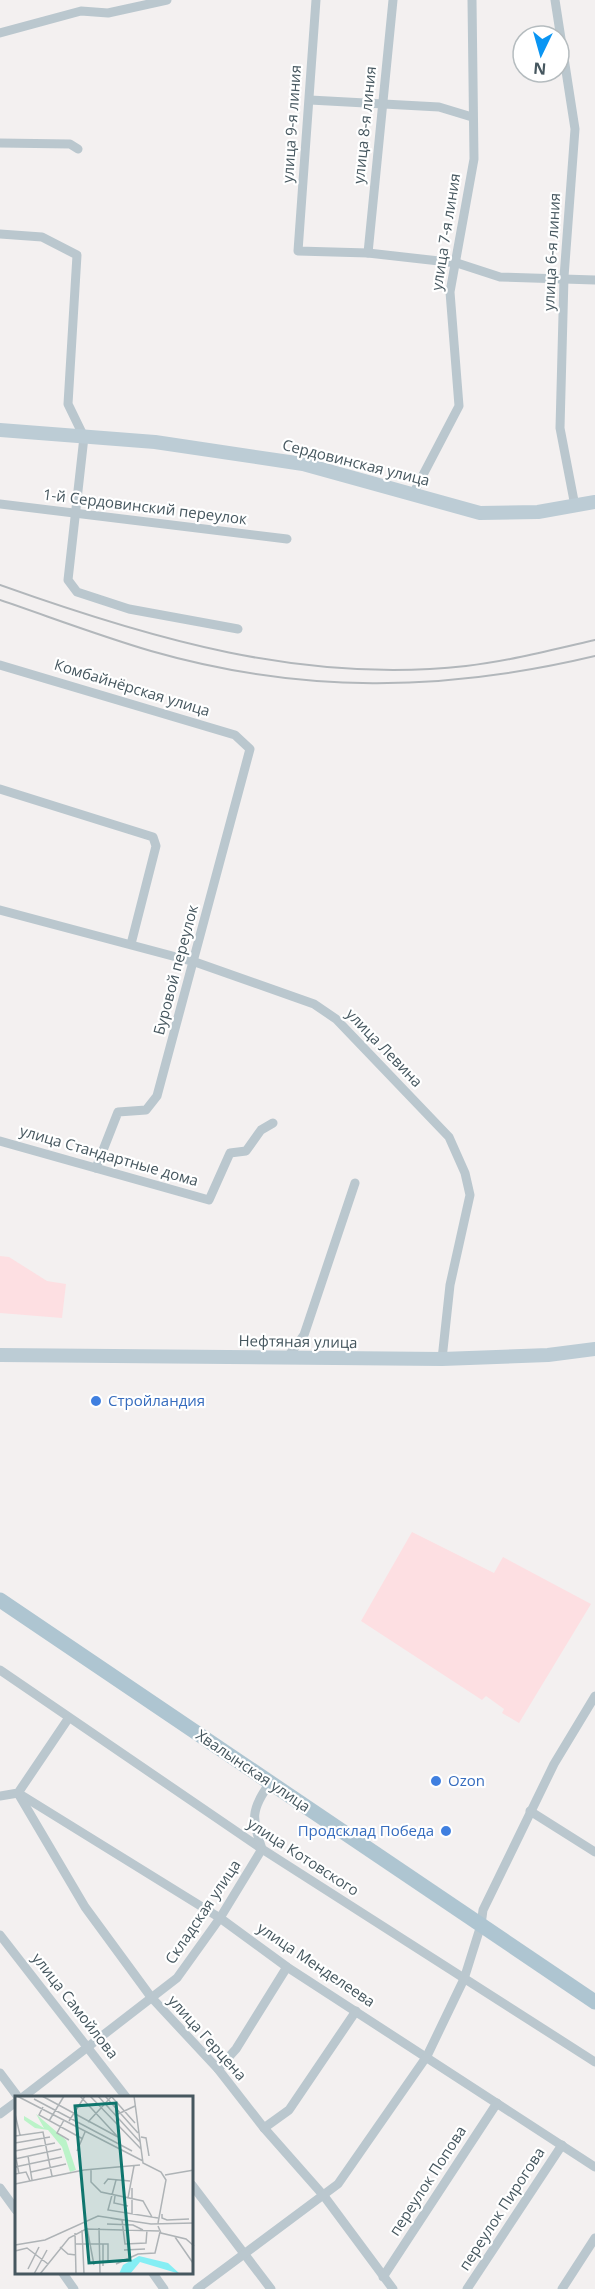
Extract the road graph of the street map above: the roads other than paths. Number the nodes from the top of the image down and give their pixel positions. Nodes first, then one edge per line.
1 (167, 0) edge
2 (316, 0) edge
3 (393, 0) edge
4 (472, 0) edge
5 (555, 0) edge
6 (0, 33) edge
7 (310, 100) junction
8 (381, 104) junction
9 (472, 117) junction
10 (0, 143) edge
11 (78, 149) dead end
12 (0, 234) edge
13 (368, 253) junction
14 (457, 263) junction
15 (564, 278) junction
16 (595, 280) edge
17 (0, 430) edge
18 (84, 437) junction
19 (413, 494) junction
20 (595, 502) edge
21 (0, 504) edge
22 (575, 506) junction
23 (75, 513) junction
24 (287, 539) dead end
25 (238, 629) dead end
26 (0, 665) edge
27 (250, 749) joint
28 (0, 789) edge
29 (0, 910) edge
30 (130, 944) junction
31 (195, 962) junction
32 (273, 1123) dead end
33 (0, 1141) edge
34 (96, 1168) junction
35 (355, 1183) dead end
36 (595, 1350) edge
37 (0, 1355) edge
38 (287, 1358) junction
39 (442, 1359) junction
40 (0, 1600) edge
41 (0, 1670) edge
42 (595, 1696) edge
43 (68, 1719) junction
44 (270, 1783) junction
45 (18, 1793) junction
46 (0, 1796) edge
47 (530, 1811) junction
48 (262, 1849) junction
49 (595, 1852) edge
50 (220, 1918) junction
51 (482, 1925) junction
52 (0, 1935) edge
53 (287, 1966) junction
54 (464, 1979) junction
55 (151, 1997) junction
56 (595, 2002) edge
57 (356, 2011) junction
58 (87, 2046) junction
59 (427, 2056) junction
60 (595, 2062) edge
61 (218, 2069) junction
62 (0, 2073) edge
63 (19, 2096) edge
64 (21, 2096) edge
65 (125, 2096) edge
66 (15, 2103) edge
67 (497, 2103) junction
68 (0, 2114) edge
69 (264, 2128) junction
70 (561, 2145) junction
71 (595, 2168) edge
72 (0, 2188) edge
73 (194, 2188) edge
74 (324, 2196) junction
75 (15, 2209) edge
76 (595, 2238) edge
77 (244, 2254) junction
78 (63, 2274) edge
79 (153, 2274) edge
80 (383, 2277) junction
81 (74, 2289) edge
82 (164, 2289) edge
83 (197, 2289) edge
84 (271, 2289) edge
85 (393, 2289) edge
86 (466, 2289) edge
87 (562, 2289) edge

1 - 6 street
2 - 7 street, улица 9-я линия
3 - 8 street, улица 8-я линия
4 - 9 street, улица 7-я линия
5 - 15 street, улица 6-я линия
7 - 8 street
7 - 13 street, улица 9-я линия
8 - 9 street
8 - 13 street, улица 8-я линия
9 - 14 street, улица 7-я линия
10 - 11 street
12 - 18 street
13 - 14 street
14 - 15 street
14 - 19 street, улица 7-я линия
15 - 16 street
15 - 22 street, улица 6-я линия
17 - 18 street, Сердовинская улица
18 - 19 street, Сердовинская улица
18 - 23 street
19 - 22 street, Сердовинская улица
20 - 22 street, Сердовинская улица
21 - 23 street, 1-й Сердовинский переулок
23 - 24 street, 1-й Сердовинский переулок
23 - 25 street
26 - 27 street, Комбайнёрская улица
27 - 31 street, Буровой переулок
28 - 30 street
29 - 30 street, улица Левина
30 - 31 street, улица Левина
31 - 34 street, Буровой переулок
31 - 39 street, улица Левина
32 - 34 street, улица Стандартные дома
33 - 34 street, улица Стандартные дома
35 - 38 street
36 - 39 street, Нефтяная улица
37 - 38 street, Нефтяная улица
38 - 39 street, Нефтяная улица
40 - 44 main road, Хвалынская улица
41 - 43 street, улица Котовского
42 - 47 street
43 - 45 street
43 - 48 street, улица Котовского
44 - 48 street
44 - 51 main road, Хвалынская улица
45 - 46 street
45 - 50 street, улица Менделеева
45 - 55 street, улица Герцена
47 - 49 street
47 - 51 street
48 - 50 street, Складская улица
48 - 54 street, улица Котовского
50 - 53 street, улица Менделеева
50 - 55 street, Складская улица
51 - 54 street
51 - 56 main road, Хвалынская улица
52 - 58 street, улица Самойлова
53 - 57 street, улица Менделеева
53 - 61 street
54 - 59 street
54 - 60 street, улица Котовского
55 - 58 street, Складская улица
55 - 61 street, улица Герцена
57 - 59 street, улица Менделеева
57 - 69 street
58 - 64 street, Складская улица
58 - 65 street, улица Самойлова
59 - 67 street, улица Менделеева
59 - 74 street
61 - 69 street, улица Герцена
62 - 63 street
66 - 68 street
67 - 70 street, улица Менделеева
67 - 80 street, переулок Попова
69 - 74 street, улица Герцена
70 - 71 street, улица Менделеева
70 - 86 street, переулок Пирогова
72 - 75 street
73 - 77 street
74 - 77 street
74 - 80 street, улица Герцена
76 - 87 street
77 - 83 street
77 - 84 street
78 - 81 street
79 - 82 street
80 - 85 street, улица Герцена

